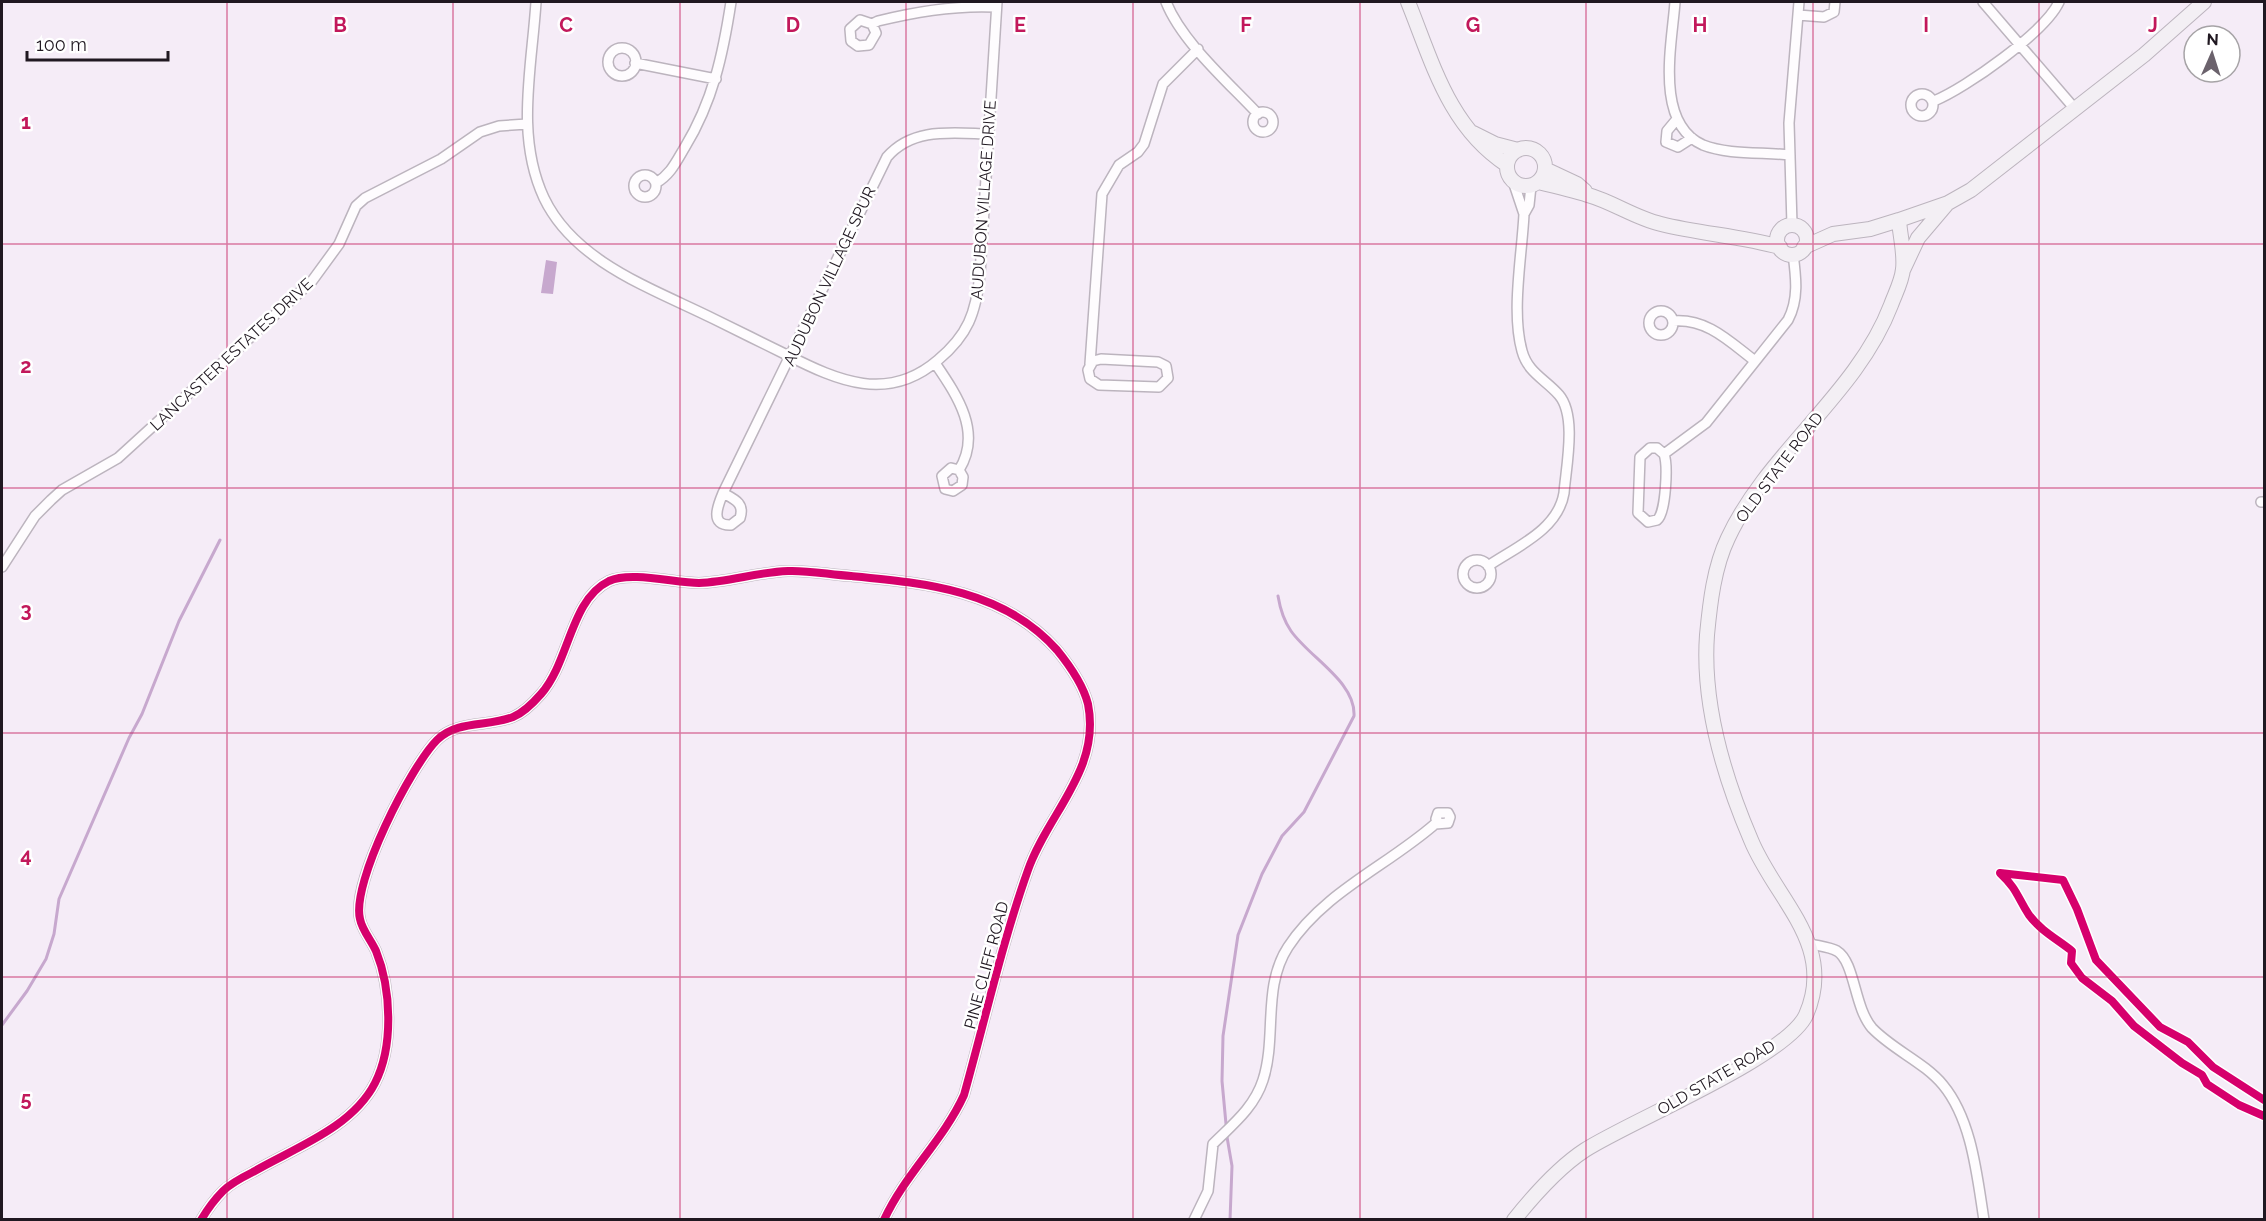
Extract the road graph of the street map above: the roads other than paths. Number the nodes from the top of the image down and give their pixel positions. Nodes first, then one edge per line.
1 (536, 2) edge
2 (730, 2) edge
3 (1166, 2) edge
4 (1408, 2) edge
5 (1675, 2) edge
6 (1799, 2) edge
7 (1835, 2) edge
8 (1983, 2) edge
9 (2059, 2) edge
10 (2204, 2) edge
11 (997, 4) edge
12 (1798, 15) junction
13 (872, 24) dead end
14 (2018, 44) junction
15 (1198, 49) junction
16 (635, 63) dead end
17 (716, 79) junction
18 (1934, 101) dead end
19 (2075, 109) junction
20 (1258, 114) dead end
21 (1677, 119) junction
22 (527, 124) junction
23 (1473, 133) junction
24 (988, 134) junction
25 (1692, 138) junction
26 (1518, 150) junction
27 (1790, 154) junction
28 (1507, 165) junction
29 (1545, 170) junction
30 (1513, 181) junction
31 (656, 183) dead end
32 (1535, 184) junction
33 (1588, 195) junction
34 (1948, 203) junction
35 (1524, 214) junction
36 (1899, 220) junction
37 (1792, 229) junction
38 (1833, 234) junction
39 (1749, 238) junction
40 (1780, 247) junction
41 (1799, 250) junction
42 (1903, 270) junction
43 (1673, 321) dead end
44 (791, 357) junction
45 (1755, 361) junction
46 (935, 363) junction
47 (1090, 364) junction
48 (1664, 454) junction
49 (958, 470) dead end
50 (723, 493) dead end
51 (1488, 566) dead end
52 (2, 567) edge
53 (1439, 823) dead end
54 (1811, 944) junction
55 (201, 1220) edge
56 (884, 1220) edge
57 (1194, 1220) edge
58 (1514, 1220) edge
59 (1984, 1220) edge

1 - 22 street, AUDUBON VILLAGE DRIVE
2 - 17 street
3 - 15 street
4 - 23 street
5 - 21 street
6 - 12 street
7 - 12 street
8 - 14 street
9 - 14 street
10 - 19 street
11 - 13 street
11 - 24 street, AUDUBON VILLAGE DRIVE
12 - 27 street
14 - 18 street
14 - 19 street
15 - 20 street
15 - 47 street
16 - 17 street
17 - 31 street
19 - 34 street
21 - 25 street
21 - 25 street
22 - 44 street, AUDUBON VILLAGE DRIVE
22 - 52 street, LANCASTER ESTATES DRIVE
23 - 26 street
23 - 28 street
24 - 44 street, AUDUBON VILLAGE SPUR
24 - 46 street, AUDUBON VILLAGE DRIVE
25 - 27 street
26 - 28 street
26 - 29 street
27 - 37 street
28 - 30 street
29 - 32 street
29 - 33 street
30 - 32 street
30 - 35 street
32 - 33 street
32 - 35 street
33 - 39 street
34 - 36 street
34 - 42 street
35 - 51 street
36 - 38 street
36 - 42 street, OLD STATE ROAD
37 - 38 street
37 - 39 street
37 - 40 street
37 - 41 street
38 - 41 street
39 - 40 street
40 - 41 street
41 - 45 street
42 - 54 street, OLD STATE ROAD
43 - 45 street
44 - 46 street, AUDUBON VILLAGE DRIVE
44 - 50 street, AUDUBON VILLAGE SPUR
45 - 48 street
46 - 49 street
47 - 47 street
48 - 48 street
53 - 57 street
54 - 58 street, OLD STATE ROAD
54 - 59 street
55 - 56 street, PINE CLIFF ROAD

